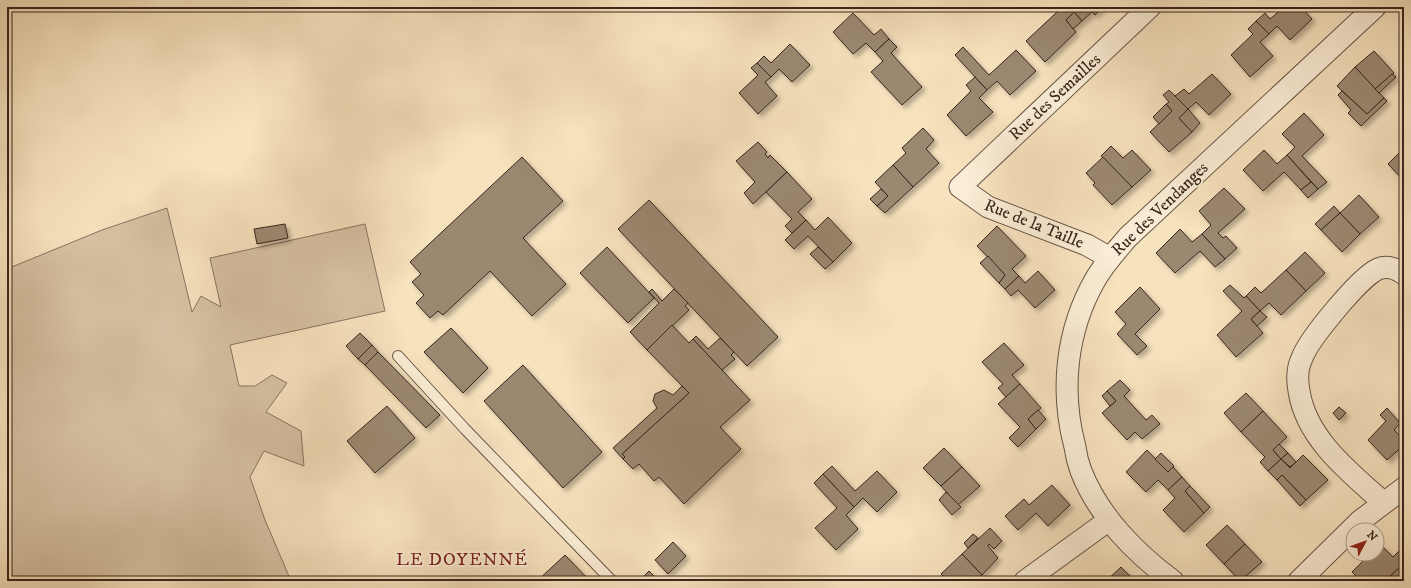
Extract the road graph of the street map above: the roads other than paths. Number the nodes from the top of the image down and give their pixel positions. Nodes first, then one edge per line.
1 (1150, 7) edge
2 (1375, 7) edge
3 (960, 187) joint
4 (1110, 258) junction
5 (1404, 274) edge
6 (398, 356) dead end
7 (1404, 488) edge
8 (1383, 502) junction
9 (1109, 520) junction
10 (612, 581) edge
11 (1025, 581) edge
12 (1173, 581) edge
13 (1299, 581) edge

1 - 3 street, Rue des Semailles
2 - 4 street, Rue des Vendanges
3 - 4 street, Rue de la Taille
4 - 9 street, Rue des Vendanges
5 - 8 street
6 - 10 lane
7 - 8 street
8 - 13 street
9 - 11 street
9 - 12 street, Rue des Vendanges

